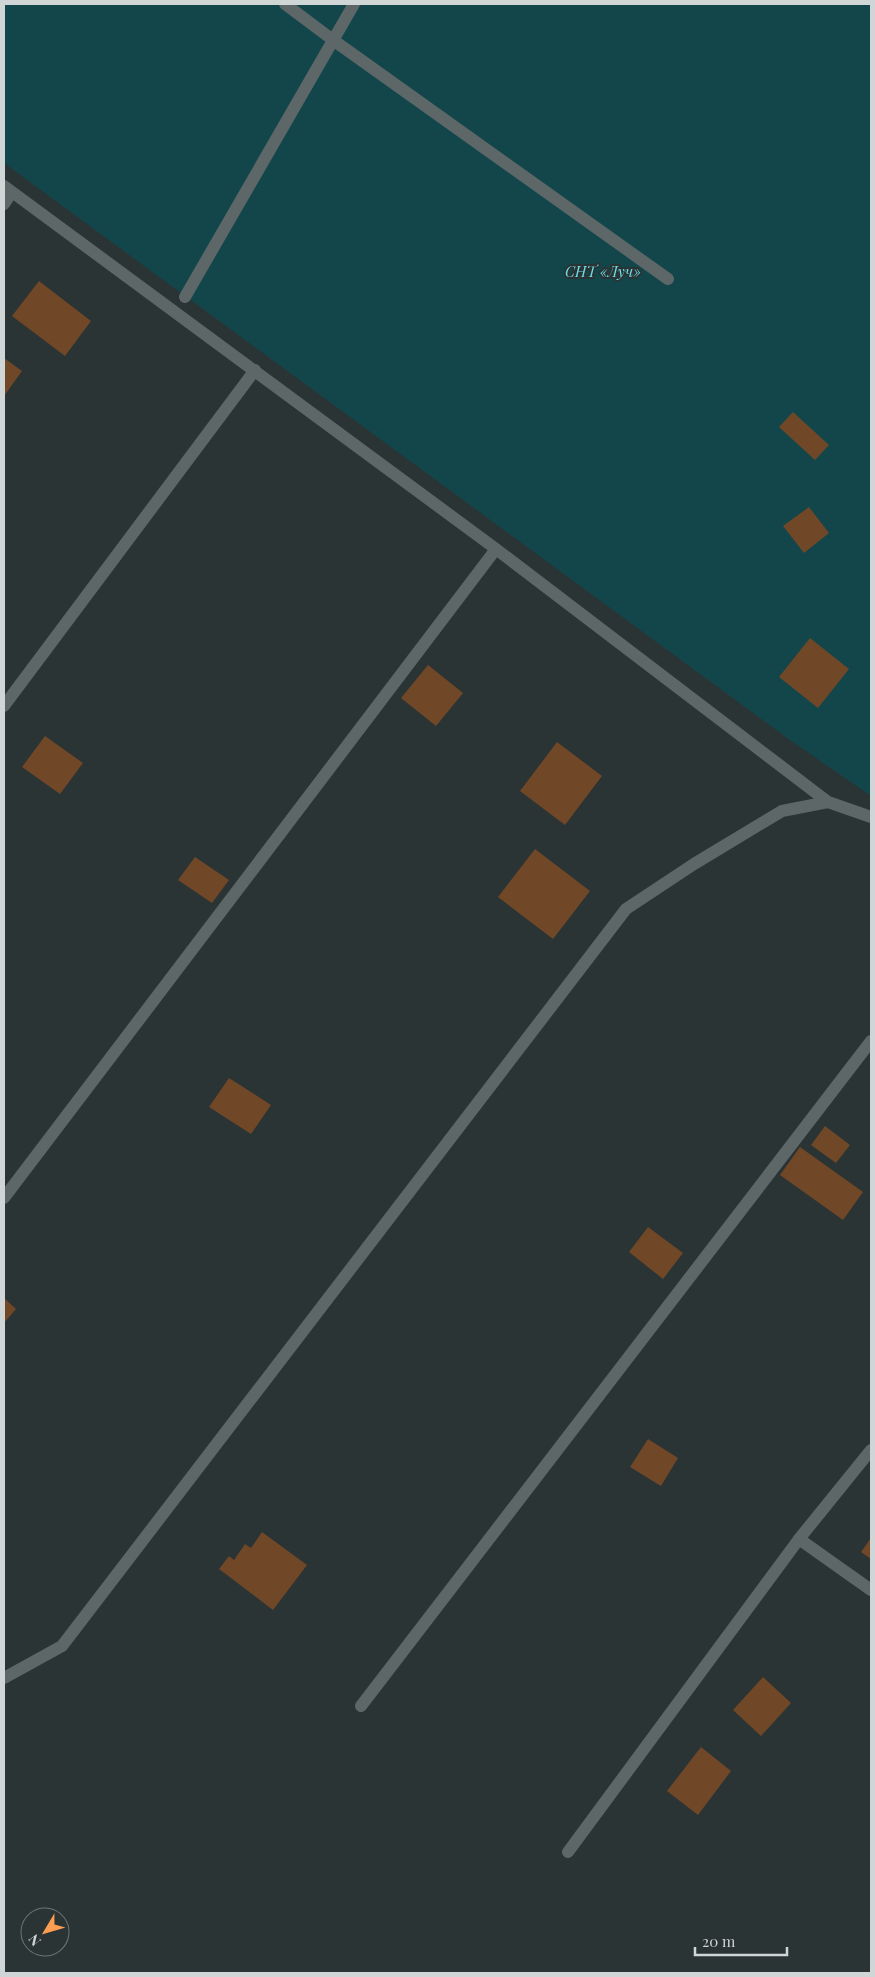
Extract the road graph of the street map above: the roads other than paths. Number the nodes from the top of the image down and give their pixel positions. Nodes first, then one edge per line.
1 (285, 4) edge
2 (354, 4) edge
3 (333, 40) junction
4 (8, 189) edge
5 (4, 204) edge
6 (668, 278) dead end
7 (185, 297) dead end
8 (255, 370) junction
9 (496, 549) junction
10 (4, 706) edge
11 (828, 802) junction
12 (871, 817) edge
13 (871, 1041) edge
14 (4, 1198) edge
15 (871, 1450) edge
16 (799, 1539) junction
17 (871, 1590) edge
18 (4, 1678) edge
19 (361, 1706) dead end
20 (568, 1852) dead end

1 - 3 street
2 - 3 street
3 - 6 street
3 - 7 street
4 - 5 street
4 - 8 street
8 - 9 street
8 - 10 street
9 - 11 street
9 - 14 street
11 - 12 street
11 - 18 street
13 - 19 street
15 - 16 street
16 - 17 street
16 - 20 street

